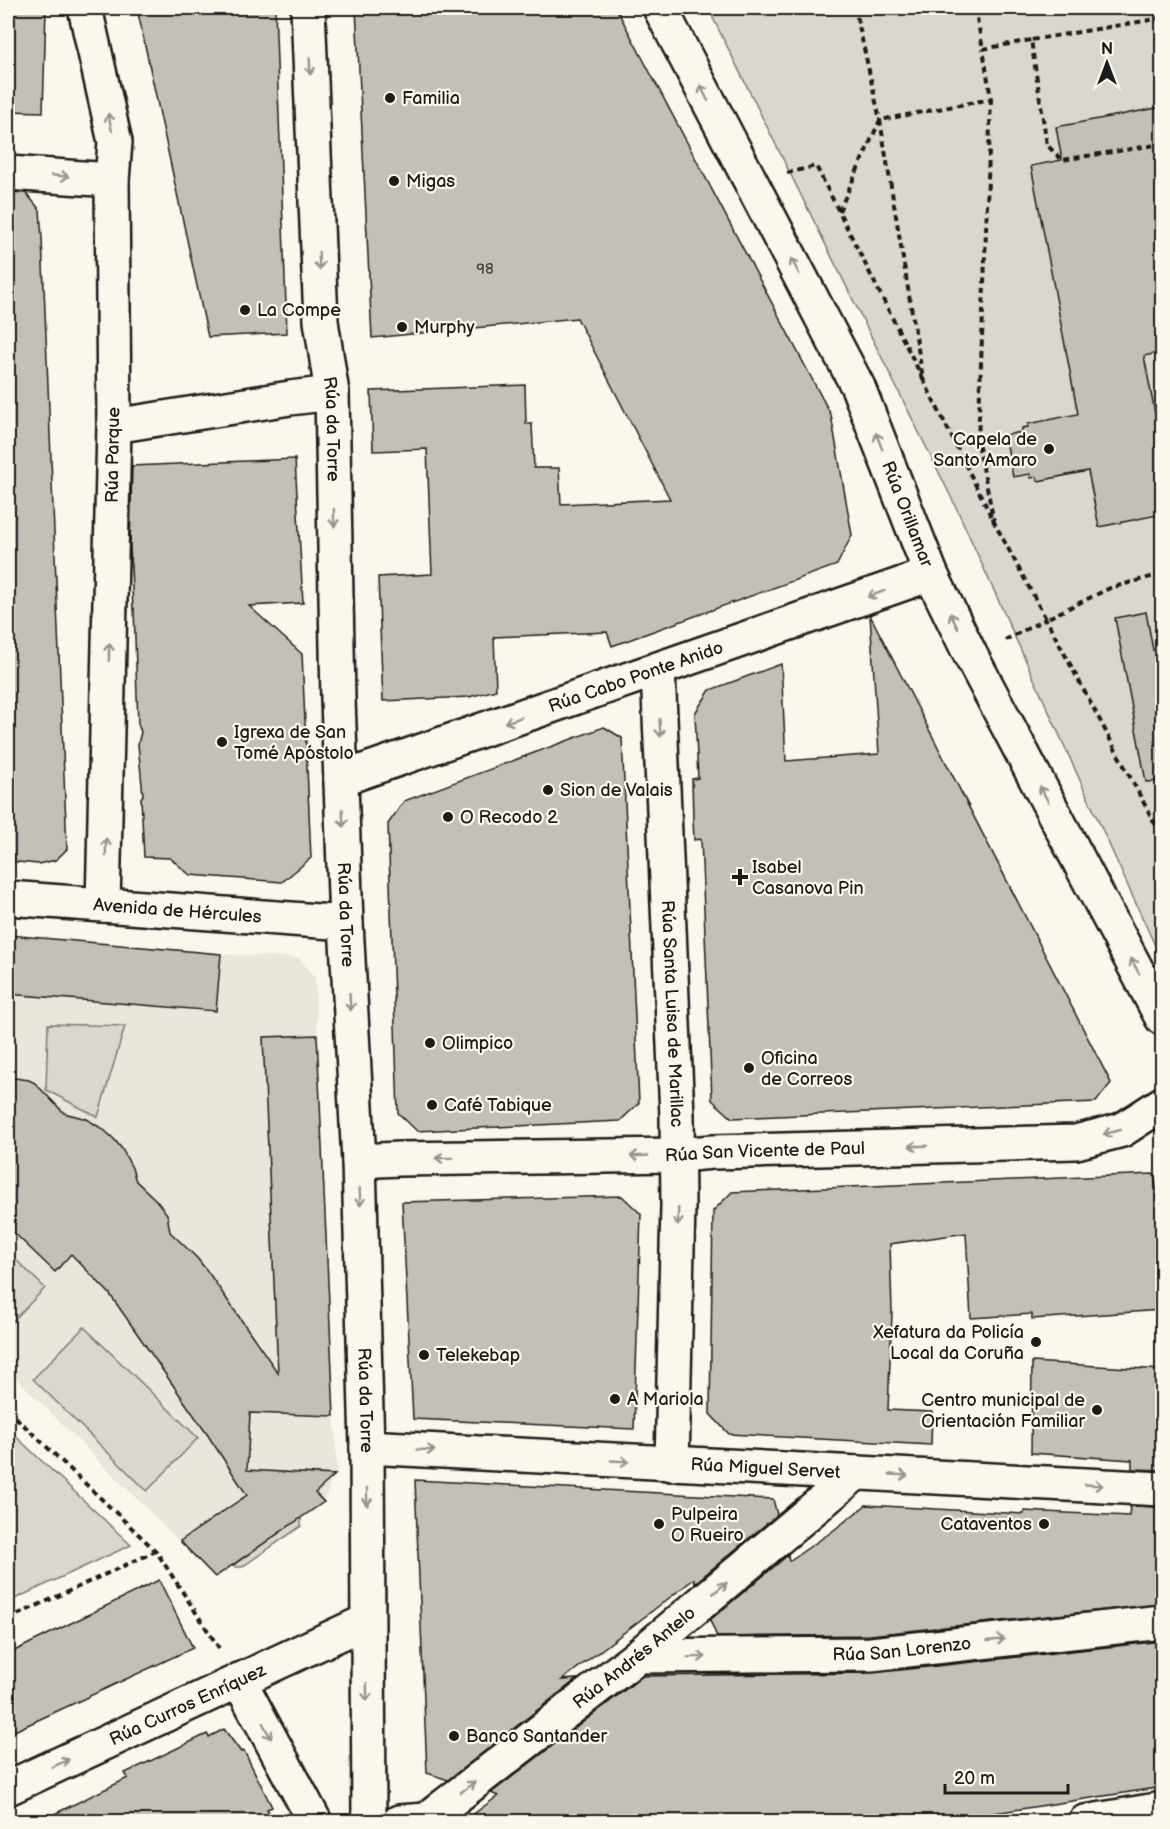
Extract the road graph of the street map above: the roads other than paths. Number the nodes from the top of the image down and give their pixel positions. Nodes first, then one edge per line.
1 (85, 8) edge
2 (308, 8) edge
3 (660, 8) edge
4 (8, 173) edge
5 (112, 180) junction
6 (332, 393) junction
7 (114, 426) junction
8 (931, 574) junction
9 (658, 670) junction
10 (341, 780) junction
11 (8, 898) edge
12 (103, 905) junction
13 (346, 923) junction
14 (1162, 1018) edge
15 (1162, 1104) edge
16 (678, 1155) junction
17 (359, 1161) junction
18 (367, 1447) junction
19 (672, 1464) junction
20 (856, 1473) junction
21 (1162, 1489) edge
22 (367, 1621) junction
23 (1162, 1622) edge
24 (638, 1656) junction
25 (239, 1680) junction
26 (8, 1788) edge
27 (1162, 1809) edge
28 (315, 1821) edge
29 (369, 1821) edge
30 (399, 1821) edge
31 (1085, 1821) edge

5 -> 1 street, Rúa Parque
2 -> 6 street, Rúa da Torre
8 -> 3 street, Rúa Orillamar
4 -> 5 street
5 - 7 street, Rúa Parque
6 - 7 street
6 -> 10 street, Rúa da Torre
12 -> 7 street, Rúa Parque
8 -> 9 street, Rúa Cabo Ponte Anido
14 -> 8 street, Rúa Orillamar
9 -> 10 street, Rúa Cabo Ponte Anido
9 -> 16 street, Rúa Santa Luisa de Marillac
10 -> 13 street, Rúa da Torre
11 - 12 street, Avenida de Hércules
12 - 13 street, Avenida de Hércules
13 -> 17 street, Rúa da Torre
15 -> 16 street, Rúa San Vicente de Paul
16 -> 17 street, Rúa San Vicente de Paul
16 -> 19 street, Rúa Santa Luisa de Marillac
17 -> 18 street, Rúa da Torre
18 -> 19 street, Rúa Miguel Servet
18 -> 22 street, Rúa da Torre
19 - 20 street, Rúa Miguel Servet
20 -> 21 street, Rúa Miguel Servet
24 -> 20 street, Rúa Andrés Antelo
22 - 25 street, Rúa Curros Enríquez
22 -> 29 street, Rúa da Torre
24 -> 23 street, Rúa San Lorenzo
30 -> 24 street, Rúa Andrés Antelo
26 -> 25 street, Rúa Curros Enríquez
25 -> 28 street
27 - 31 street

